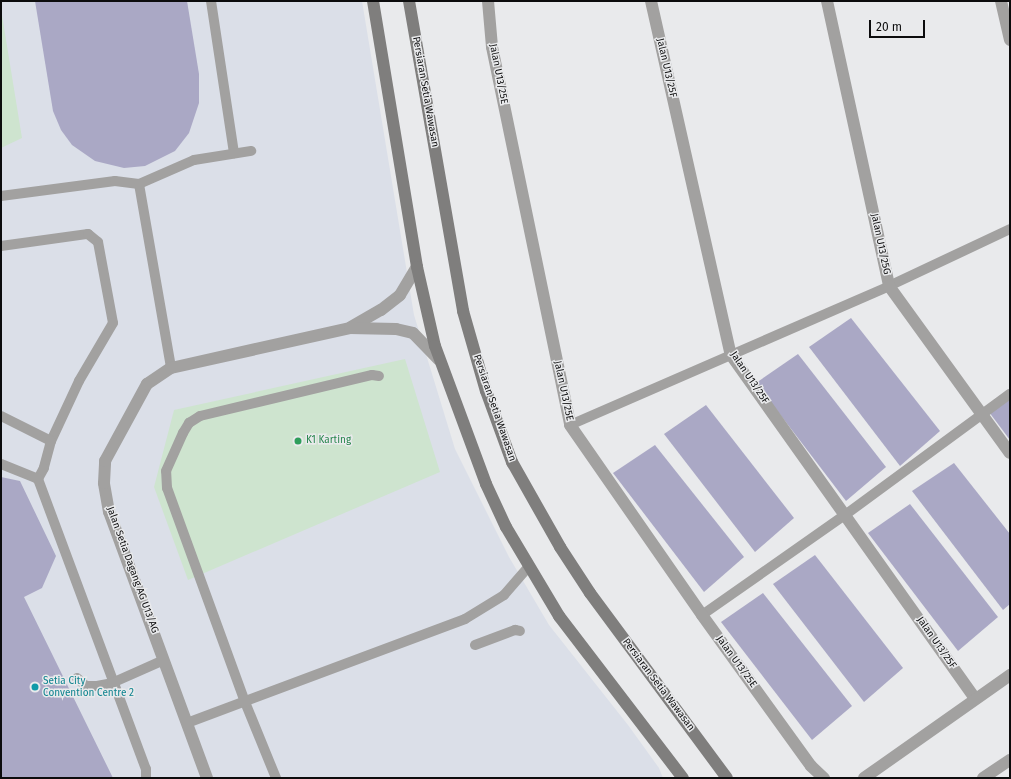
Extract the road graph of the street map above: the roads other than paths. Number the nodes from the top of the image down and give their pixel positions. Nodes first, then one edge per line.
1 (211, 1) edge
2 (372, 1) edge
3 (409, 1) edge
4 (488, 1) edge
5 (651, 1) edge
6 (827, 1) edge
7 (1001, 1) edge
8 (1010, 40) edge
9 (251, 151) dead end
10 (234, 153) junction
11 (139, 184) junction
12 (1, 196) edge
13 (1010, 230) edge
14 (1, 246) edge
15 (417, 267) junction
16 (889, 286) junction
17 (350, 328) junction
18 (731, 355) junction
19 (439, 360) junction
20 (171, 368) junction
21 (379, 376) dead end
22 (1010, 394) edge
23 (981, 414) junction
24 (1, 416) edge
25 (570, 425) junction
26 (51, 441) junction
27 (1010, 453) edge
28 (1, 464) edge
29 (38, 480) junction
30 (845, 515) junction
31 (529, 566) junction
32 (702, 615) junction
33 (520, 631) dead end
34 (475, 645) dead end
35 (164, 660) junction
36 (1010, 674) edge
37 (77, 678) dead end
38 (112, 683) junction
39 (975, 698) junction
40 (245, 702) junction
41 (187, 724) junction
42 (660, 749) junction
43 (1010, 760) edge
44 (146, 778) edge
45 (207, 778) edge
46 (276, 778) edge
47 (672, 778) edge
48 (683, 778) edge
49 (727, 778) edge
50 (824, 778) edge
51 (864, 778) edge
52 (983, 778) edge

1 - 10 lane
2 - 15 street
3 - 49 street, Persiaran Setia Wawasan
4 - 25 street, Jalan U13/25E
5 - 18 street, Jalan U13/25F
6 - 16 street, Jalan U13/25G
7 - 8 street
9 - 10 lane
10 - 11 lane
11 - 12 lane
11 - 20 lane
13 - 16 lane
14 - 26 lane
15 - 17 street, Jalan Setia Dagang AG U13/AG
15 - 19 street
16 - 18 lane
16 - 23 street, Jalan U13/25G
17 - 19 street, Jalan Setia Dagang AG U13/AG
17 - 20 street, Jalan Setia Dagang AG U13/AG
18 - 25 lane
18 - 30 street, Jalan U13/25F
19 - 31 street
20 - 35 street, Jalan Setia Dagang AG U13/AG
21 - 40 lane
22 - 23 lane
23 - 27 street, Jalan U13/25G
23 - 30 lane
24 - 26 lane
25 - 32 street, Jalan U13/25E
26 - 29 lane
28 - 29 lane
29 - 38 lane
30 - 32 lane
30 - 39 street, Jalan U13/25F
31 - 40 lane
31 - 42 street
32 - 50 street, Jalan U13/25E
33 - 34 lane
35 - 38 lane
35 - 41 street, Jalan Setia Dagang AG U13/AG
36 - 39 street
37 - 38 lane
38 - 44 lane
39 - 51 street
40 - 41 lane
40 - 46 lane
41 - 45 street, Jalan Setia Dagang AG U13/AG
42 - 47 street
42 - 48 street
43 - 52 street

